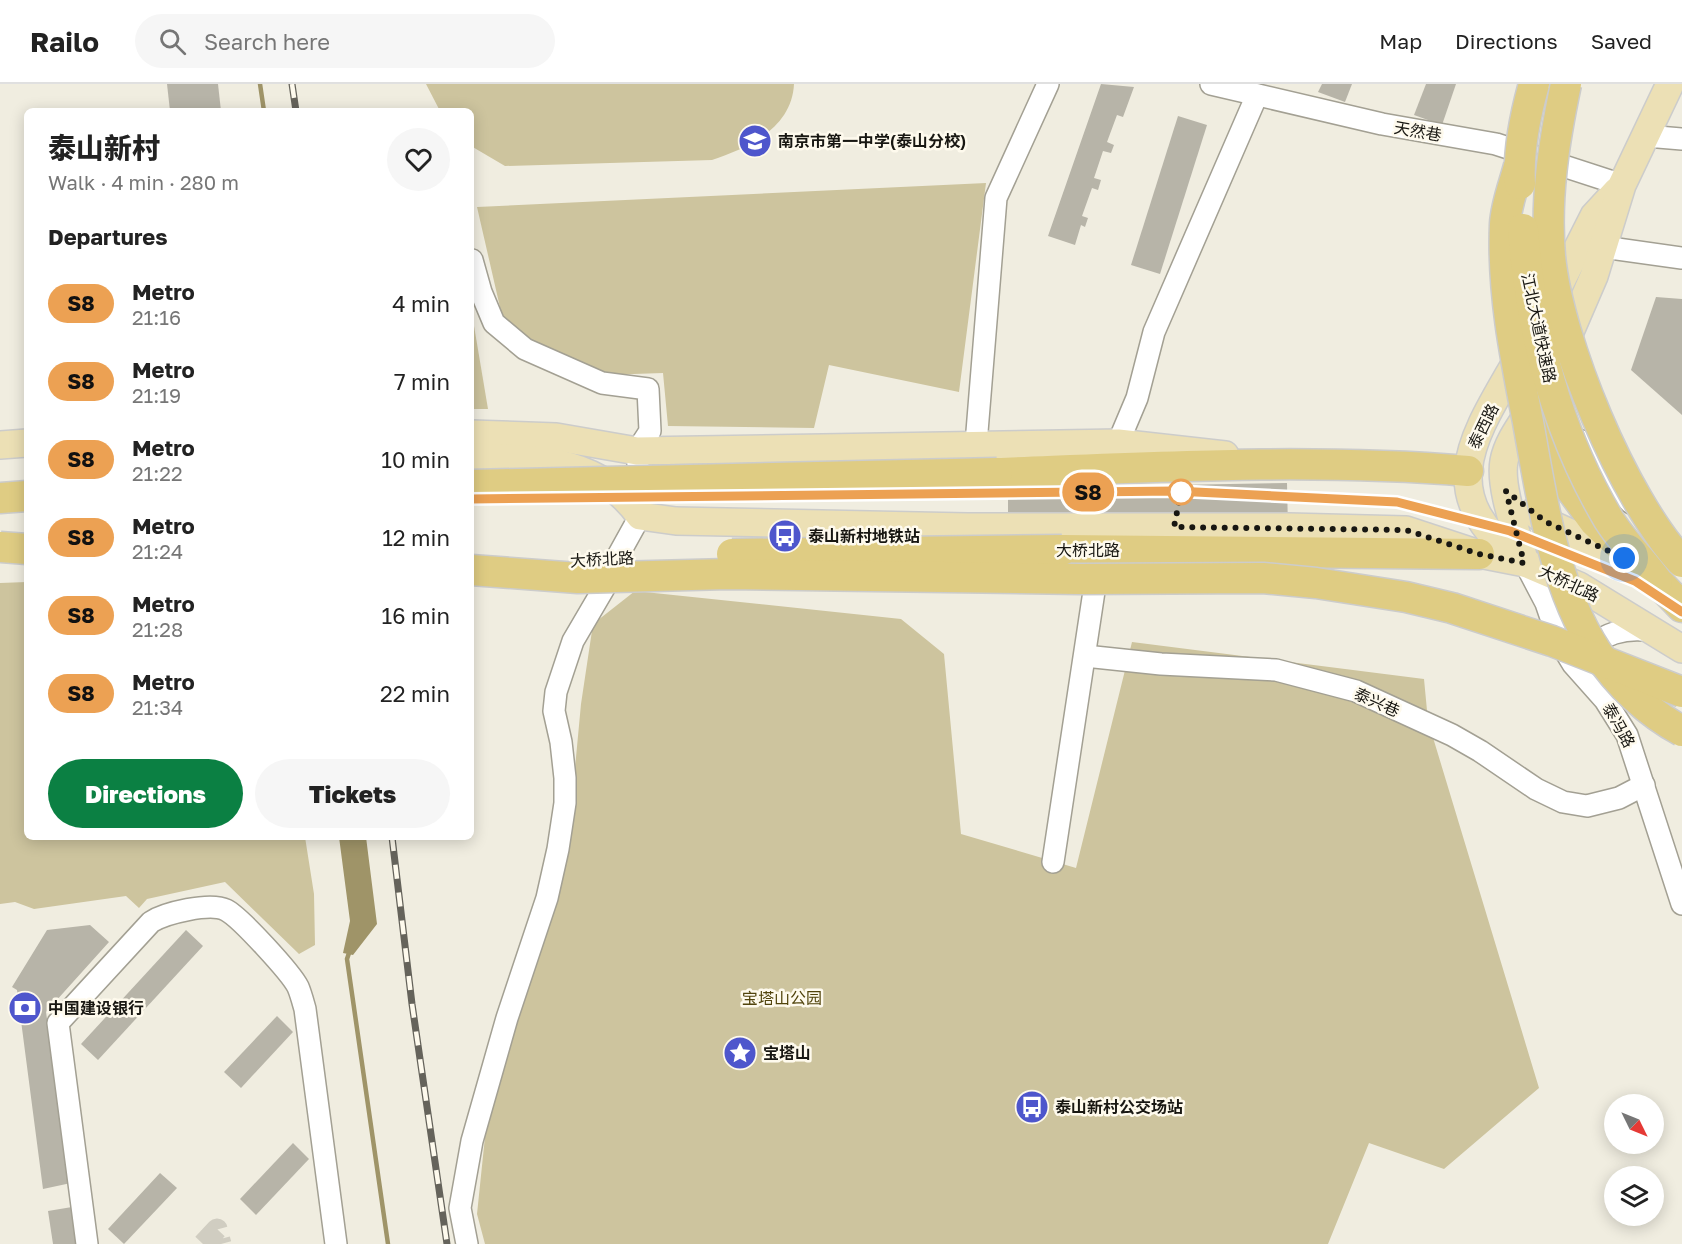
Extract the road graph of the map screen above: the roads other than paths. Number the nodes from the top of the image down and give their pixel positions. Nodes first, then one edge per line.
1 (1048, 84) edge
2 (1211, 84) edge
3 (1534, 84) edge
4 (1566, 84) edge
5 (1670, 84) edge
6 (1257, 95) junction
7 (1646, 136) junction
8 (1682, 139) edge
9 (1519, 166) junction
10 (1622, 185) junction
11 (1604, 247) junction
12 (1682, 258) edge
13 (474, 268) edge
14 (1558, 361) junction
15 (1542, 392) junction
16 (474, 434) edge
17 (1118, 442) junction
18 (24, 443) edge
19 (976, 444) junction
20 (0, 445) edge
21 (637, 451) junction
22 (474, 457) edge
23 (1279, 462) junction
24 (1468, 471) junction
25 (474, 484) edge
26 (1506, 491) junction
27 (24, 496) edge
28 (0, 498) edge
29 (640, 516) junction
30 (1682, 541) edge
31 (24, 542) edge
32 (0, 549) edge
33 (24, 549) edge
34 (1100, 549) junction
35 (1479, 554) junction
36 (1682, 562) edge
37 (1524, 563) junction
38 (1640, 565) junction
39 (474, 568) edge
40 (474, 568) edge
41 (1682, 586) edge
42 (1682, 607) edge
43 (1655, 632) junction
44 (1682, 649) edge
45 (1085, 656) junction
46 (1588, 681) junction
47 (1682, 692) edge
48 (1682, 731) edge
49 (1644, 785) junction
50 (1053, 862) dead end
51 (1682, 904) edge
52 (87, 1244) edge
53 (336, 1244) edge
54 (467, 1244) edge

1 - 19 street
2 - 6 street, 天然巷
3 - 9 highway, 江北大道快速路, bridge
4 - 36 highway, 江北大道快速路, bridge
5 - 7 main road, 泰西路
6 - 10 street, 天然巷
6 - 17 street
7 - 8 street
7 - 10 main road, 泰西路
9 - 42 highway, 江北大道快速路, bridge
9 - 48 highway, bridge
10 - 11 main road, 泰西路
10 - 24 main road, 泰西路
11 - 12 street
11 - 14 main road, 泰西路
13 - 21 street
14 - 15 main road, 泰西路
14 - 30 street
15 - 26 main road, 泰西路
15 - 38 highway
16 - 21 main road
17 - 19 main road
17 - 23 main road
18 - 20 main road
19 - 21 main road
21 - 29 street
22 - 29 main road
23 - 24 highway
23 - 25 highway, bridge
24 - 26 main road
24 - 37 main road, 泰西路
26 - 37 main road, 泰西路
26 - 38 main road
27 - 28 highway
29 - 35 main road
29 - 54 street
31 - 32 main road
32 - 33 highway, bridge
34 - 35 highway, 大桥北路
34 - 39 highway, 大桥北路, bridge
34 - 45 street
35 - 37 main road, 大桥北路
37 - 43 main road, 大桥北路
37 - 46 street, 泰冯路
38 - 41 main road
40 - 47 highway, bridge
43 - 44 main road, 大桥北路
43 - 46 street
45 - 49 street, 泰兴巷
45 - 50 street
46 - 49 street, 泰冯路
49 - 51 street, 泰冯路
52 - 53 street

